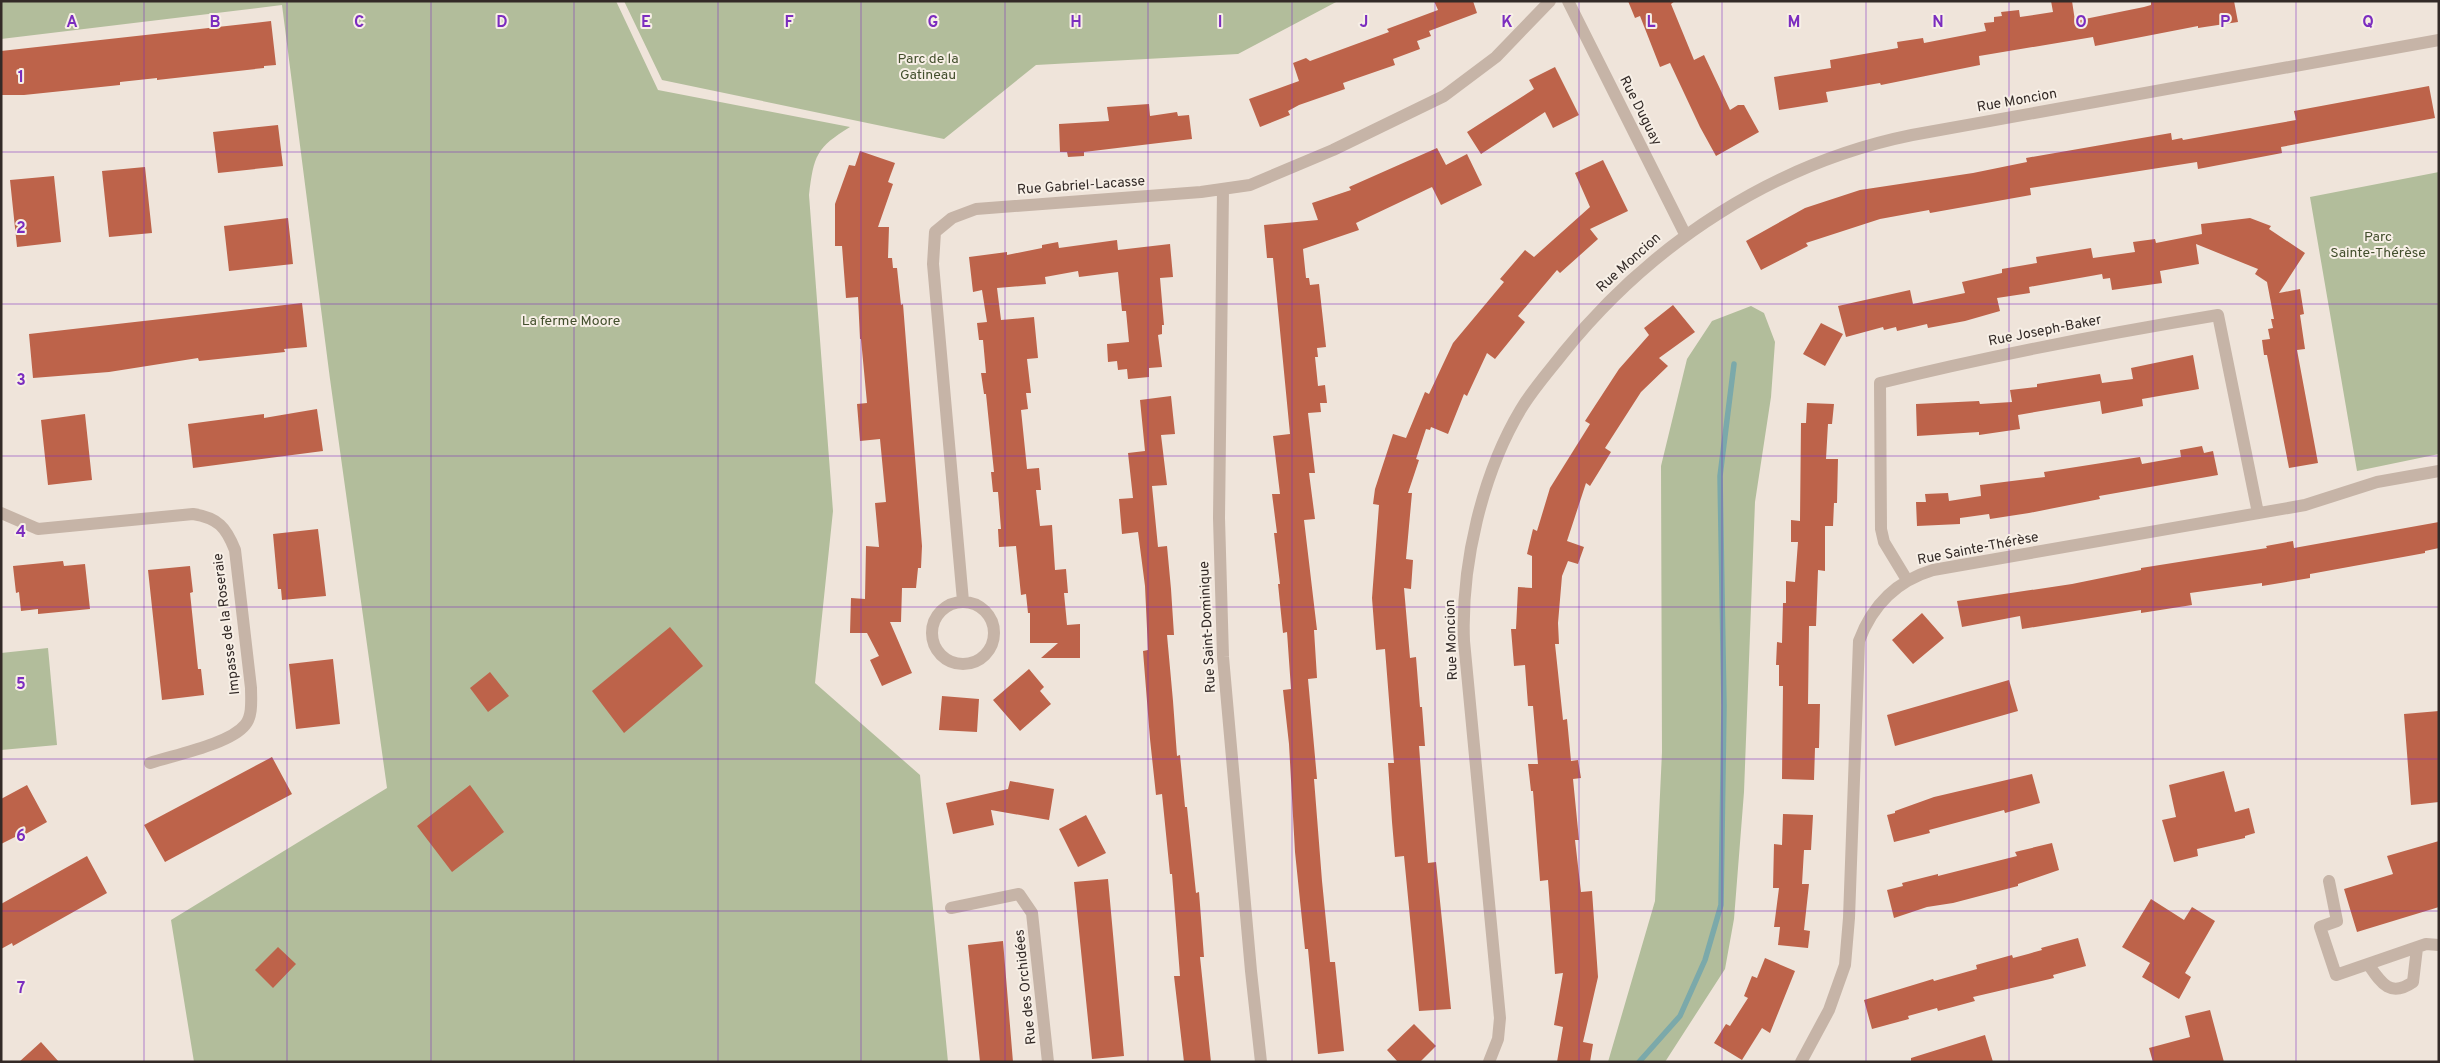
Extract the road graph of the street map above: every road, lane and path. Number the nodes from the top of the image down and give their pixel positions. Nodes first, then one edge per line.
1 (1550, 1) edge
2 (1568, 1) edge
3 (2439, 40) edge
4 (1223, 190) junction
5 (1685, 234) junction
6 (2439, 471) edge
7 (1, 513) edge
8 (2258, 514) junction
9 (1907, 580) junction
10 (963, 601) junction
11 (150, 763) dead end
12 (2328, 881) dead end
13 (950, 908) dead end
14 (2439, 945) edge
15 (2417, 948) junction
16 (2368, 964) junction
17 (1048, 1062) edge
18 (1261, 1062) edge
19 (1489, 1062) edge
20 (1800, 1062) edge

1 - 4 street, Rue Gabriel-Lacasse
2 - 5 street, Rue Duguay
3 - 5 street, Rue Moncion
4 - 10 street, Rue Gabriel-Lacasse
4 - 18 street, Rue Saint-Dominique
5 - 19 street, Rue Moncion
6 - 8 street, Rue Sainte-Thérèse
7 - 11 street, Impasse de la Roseraie
8 - 9 street, Rue Sainte-Thérèse
8 - 9 street, Rue Joseph-Baker
9 - 20 street, Rue Sainte-Thérèse
10 - 10 street
12 - 16 street
13 - 17 street, Rue des Orchidées
14 - 15 street
15 - 16 street
15 - 16 street

